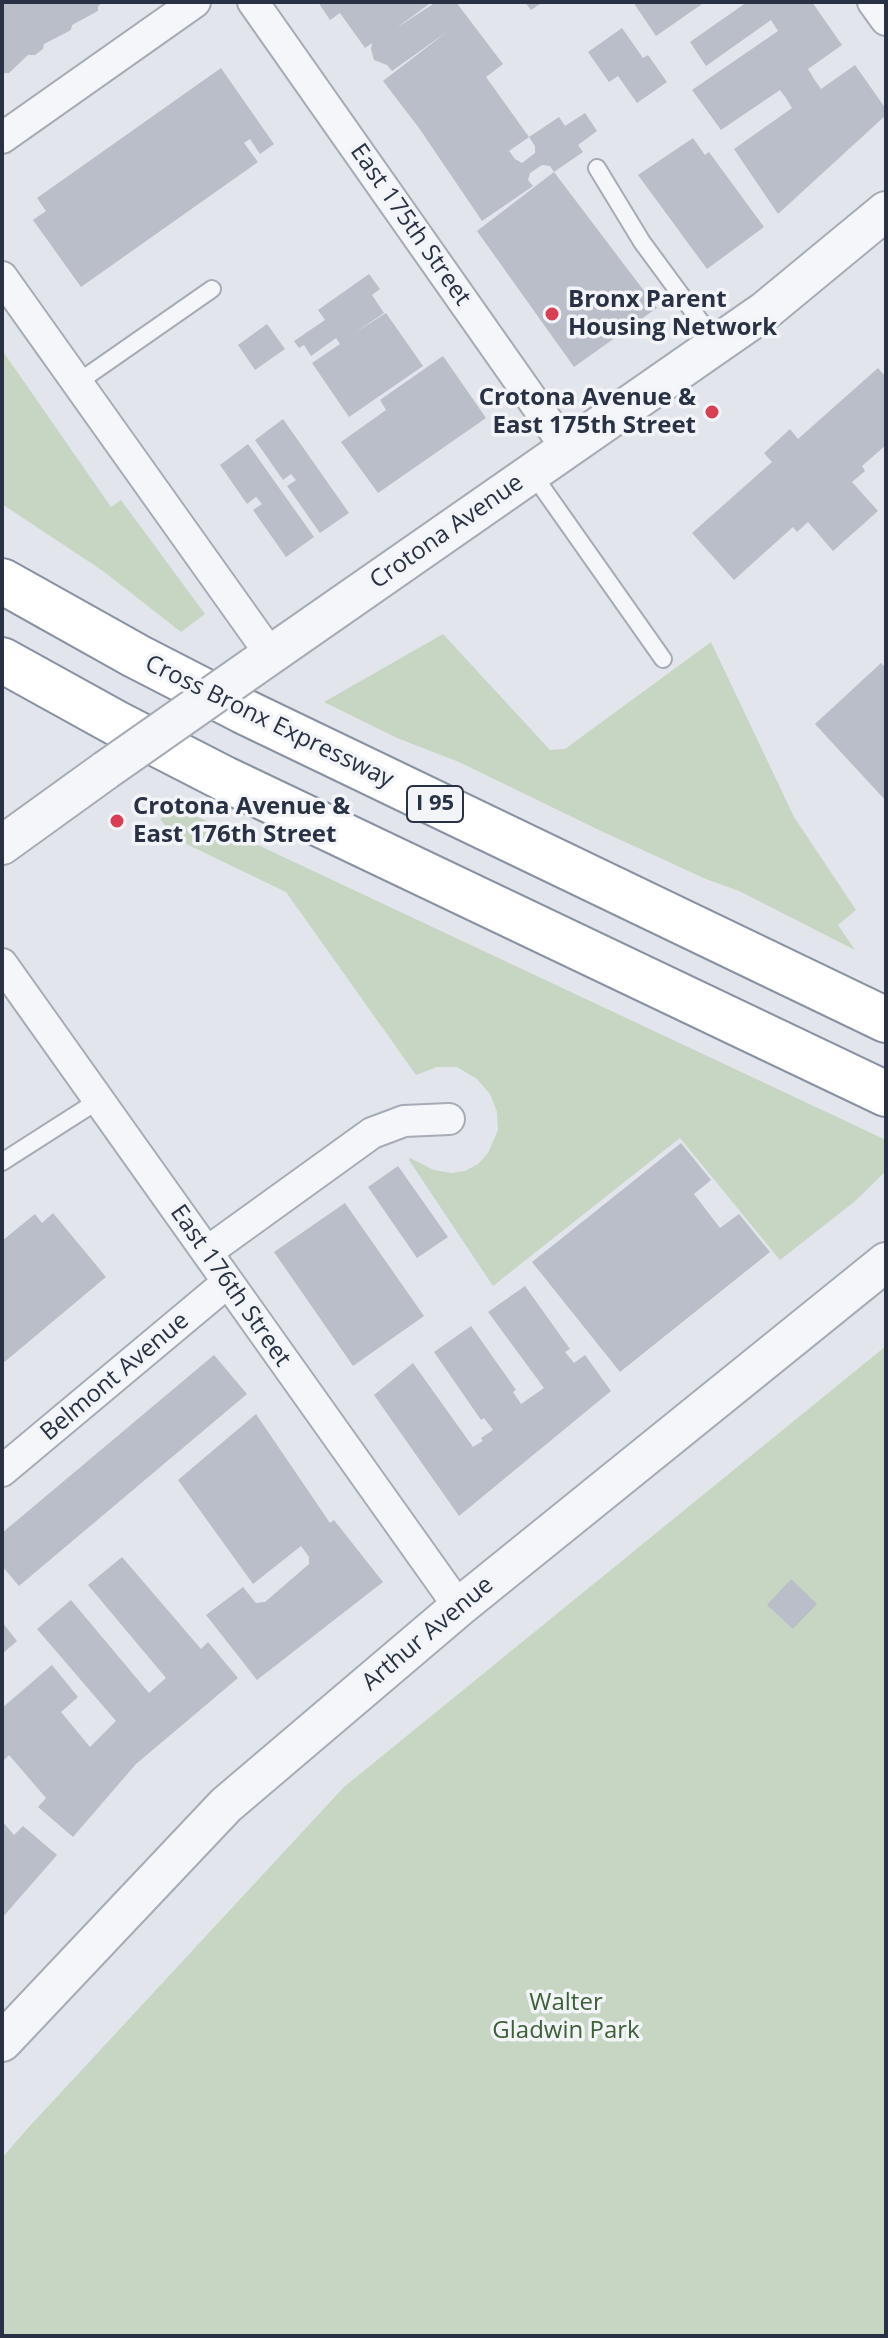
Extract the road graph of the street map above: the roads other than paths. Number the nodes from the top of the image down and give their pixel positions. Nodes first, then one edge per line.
1 (195, 2) edge
2 (253, 2) edge
3 (873, 2) edge
4 (886, 20) edge
5 (2, 138) edge
6 (597, 168) dead end
7 (886, 211) edge
8 (2, 277) edge
9 (212, 289) dead end
10 (717, 344) junction
11 (77, 383) junction
12 (567, 449) junction
13 (532, 473) junction
14 (2, 581) edge
15 (663, 659) dead end
16 (2, 660) edge
17 (262, 661) junction
18 (2, 845) edge
19 (2, 964) edge
20 (886, 1020) edge
21 (886, 1094) edge
22 (99, 1100) junction
23 (449, 1119) dead end
24 (2, 1162) edge
25 (207, 1252) junction
26 (886, 1262) edge
27 (228, 1282) junction
28 (2, 1471) edge
29 (459, 1607) junction
30 (2, 2042) edge

1 - 5 street
2 - 12 street, East 175th Street
3 - 4 street
6 - 10 lane
7 - 10 street, Crotona Avenue
8 - 11 street
9 - 11 lane
10 - 12 street, Crotona Avenue
11 - 17 street
12 - 13 street, Crotona Avenue
13 - 15 lane
13 - 17 street, Crotona Avenue
14 - 20 highway, Cross Bronx Expressway / I 95
16 - 21 highway
17 - 18 street, Crotona Avenue, bridge
19 - 22 street, East 176th Street
22 - 24 lane
22 - 25 street, East 176th Street
23 - 25 street
25 - 27 street, East 176th Street
26 - 29 street, Arthur Avenue
27 - 28 street, Belmont Avenue
27 - 29 street, East 176th Street
29 - 30 street, Arthur Avenue

